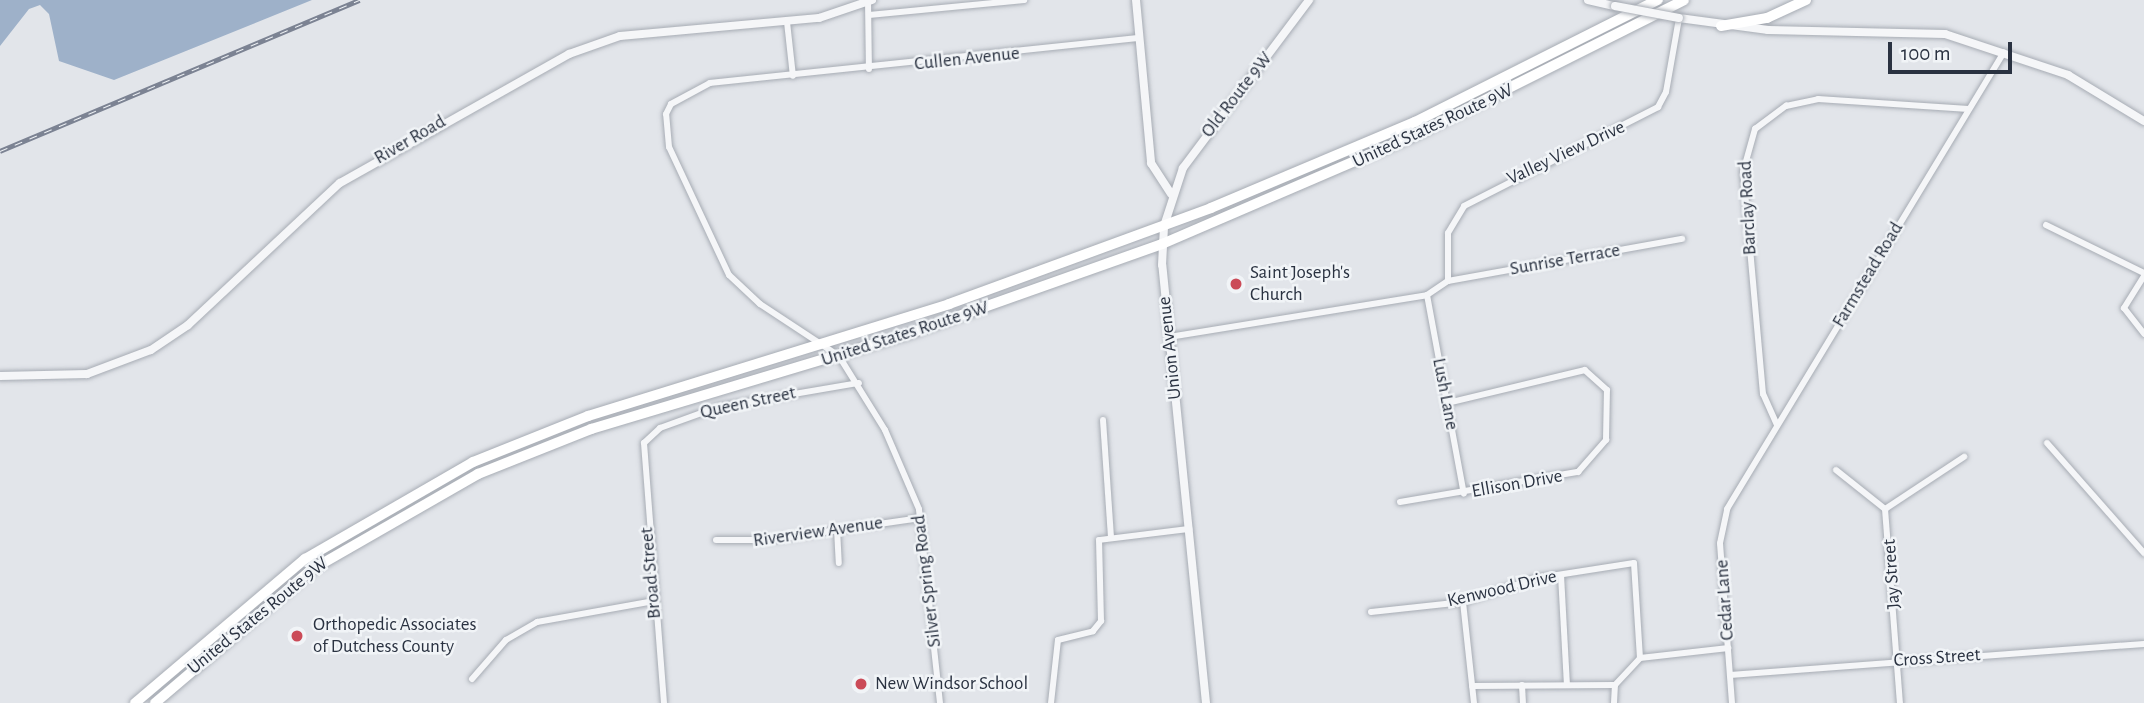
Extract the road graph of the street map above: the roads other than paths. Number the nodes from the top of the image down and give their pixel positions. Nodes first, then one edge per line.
1 (1024, 0) edge
2 (1136, 0) edge
3 (1309, 0) edge
4 (1588, 0) edge
5 (1658, 0) edge
6 (1684, 0) edge
7 (1806, 0) edge
8 (870, 1) edge
9 (869, 15) junction
10 (1679, 18) junction
11 (787, 22) junction
12 (1721, 26) junction
13 (1140, 38) junction
14 (2005, 51) junction
15 (869, 69) junction
16 (793, 76) junction
17 (1457, 102) junction
18 (1969, 109) junction
19 (1463, 113) junction
20 (2144, 121) edge
21 (1171, 194) junction
22 (2046, 225) dead end
23 (1164, 226) junction
24 (1682, 239) dead end
25 (1162, 244) junction
26 (2144, 275) edge
27 (1448, 281) junction
28 (1427, 295) junction
29 (2144, 334) edge
30 (1169, 338) junction
31 (822, 344) junction
32 (839, 356) junction
33 (0, 376) edge
34 (859, 383) junction
35 (1448, 403) junction
36 (1104, 420) dead end
37 (1777, 425) junction
38 (644, 443) joint
39 (2047, 443) dead end
40 (1964, 457) dead end
41 (1836, 470) dead end
42 (1464, 494) junction
43 (1732, 499) joint
44 (1400, 502) dead end
45 (1885, 509) junction
46 (920, 518) junction
47 (358, 524) junction
48 (837, 529) junction
49 (1189, 529) junction
50 (365, 534) junction
51 (1111, 536) junction
52 (716, 540) dead end
53 (2144, 553) edge
54 (839, 563) dead end
55 (1561, 575) junction
56 (654, 601) junction
57 (1463, 602) junction
58 (1371, 612) dead end
59 (2144, 644) edge
60 (1728, 648) junction
61 (1640, 658) junction
62 (1898, 661) junction
63 (1730, 675) junction
64 (472, 679) dead end
65 (1522, 685) junction
66 (1567, 685) junction
67 (1615, 685) junction
68 (1472, 686) junction
69 (135, 703) edge
70 (155, 703) edge
71 (664, 703) edge
72 (940, 703) edge
73 (1051, 703) edge
74 (1206, 703) edge
75 (1474, 703) edge
76 (1523, 703) edge
77 (1614, 703) edge
78 (1732, 703) edge
79 (1900, 703) edge

1 - 9 street
2 - 13 street
3 - 21 street, Old Route 9W
4 - 10 street, bridge
5 - 17 highway, United States Route 9W
6 - 19 highway, United States Route 9W
7 - 12 highway
8 - 9 street
8 - 11 street, River Road
9 - 15 street
10 - 12 street
10 - 27 street, Valley View Drive
11 - 16 street
11 - 33 street, River Road
12 - 14 street
13 - 15 street, Cullen Avenue
13 - 21 street
14 - 18 street, Farmstead Road
14 - 20 street
15 - 16 street, Cullen Avenue
16 - 31 street, Silver Spring Road
17 - 19 street
17 - 23 highway, United States Route 9W
18 - 37 street, Farmstead Road
18 - 37 street, Barclay Road
19 - 25 highway, United States Route 9W
21 - 23 street, Union Avenue
22 - 26 street
23 - 25 street, Union Avenue
23 - 31 highway, United States Route 9W
24 - 27 street, Sunrise Terrace
25 - 30 street, Union Avenue
25 - 32 highway, United States Route 9W
26 - 29 street
27 - 28 street
28 - 30 street
28 - 35 street, Lush Lane
30 - 49 street, Union Avenue
31 - 32 street, Silver Spring Road
31 - 47 highway, United States Route 9W
32 - 34 street, Silver Spring Road
32 - 50 highway, United States Route 9W
34 - 38 street, Queen Street
34 - 46 street, Silver Spring Road
35 - 42 street, Lush Lane
35 - 42 street, Ellison Drive
36 - 51 street
37 - 43 street, Farmstead Road
38 - 56 street, Broad Street
39 - 53 street
40 - 45 street
41 - 45 street
42 - 44 street, Ellison Drive
43 - 60 street, Cedar Lane
45 - 62 street, Jay Street
46 - 48 street, Riverview Avenue
46 - 72 street, Silver Spring Road
47 - 50 street
47 - 69 highway, United States Route 9W
48 - 52 street, Riverview Avenue
48 - 54 street
49 - 51 street
49 - 74 street, Union Avenue
50 - 70 highway, United States Route 9W
51 - 73 street
55 - 57 street, Kenwood Drive
55 - 61 street, Kenwood Drive
55 - 66 street
56 - 64 street
56 - 71 street, Broad Street
57 - 58 street, Kenwood Drive
57 - 68 street
59 - 62 street, Cross Street
60 - 61 street
60 - 63 street, Cedar Lane
61 - 67 street
62 - 63 street, Cross Street
62 - 79 street, Jay Street
63 - 78 street, Cedar Lane
65 - 66 street
65 - 68 street
65 - 76 street
66 - 67 street
67 - 77 street
68 - 75 street

